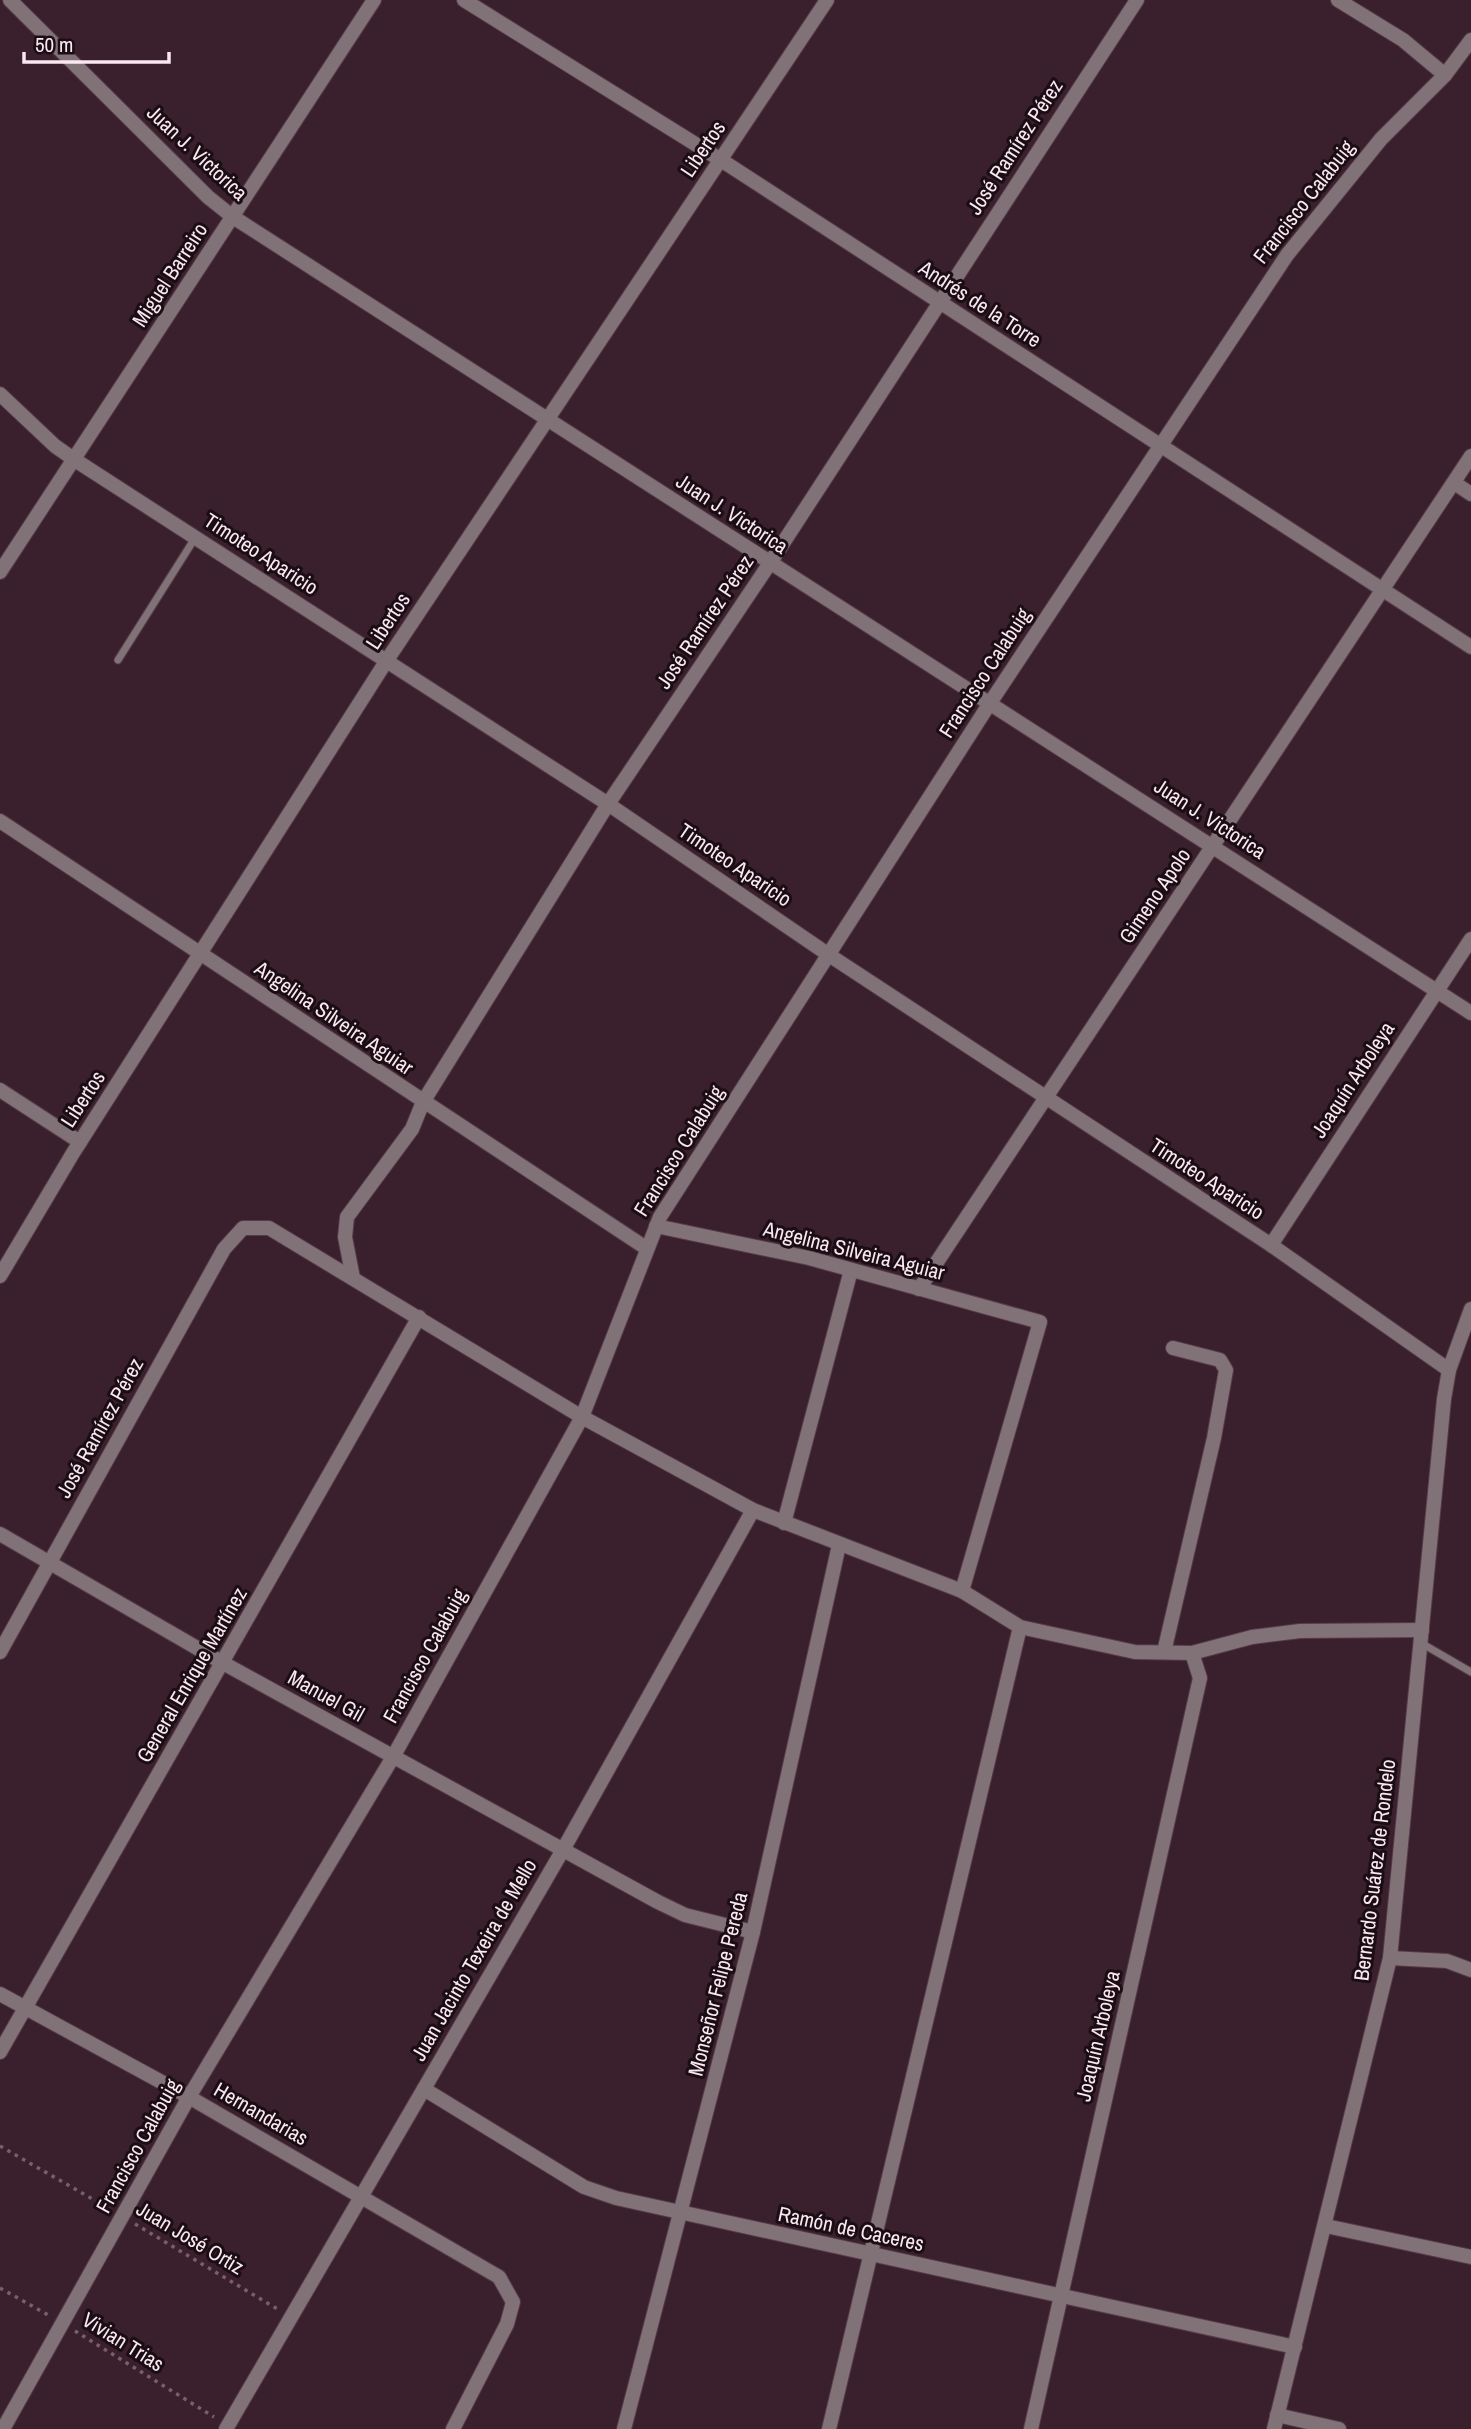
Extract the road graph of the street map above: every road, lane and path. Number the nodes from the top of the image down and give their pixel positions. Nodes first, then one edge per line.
1 (10, 0) edge
2 (374, 0) edge
3 (464, 0) edge
4 (827, 0) edge
5 (1137, 0) edge
6 (1338, 0) edge
7 (1471, 40) edge
8 (1445, 75) junction
9 (721, 160) junction
10 (233, 217) junction
11 (938, 301) junction
12 (0, 394) edge
13 (546, 419) junction
14 (1159, 446) junction
15 (1471, 456) edge
16 (75, 460) junction
17 (1455, 484) junction
18 (1471, 495) edge
19 (195, 537) junction
20 (770, 563) junction
21 (0, 572) edge
22 (1384, 589) junction
23 (1471, 648) edge
24 (118, 660) dead end
25 (387, 660) junction
26 (990, 703) junction
27 (608, 804) junction
28 (0, 821) edge
29 (1213, 846) junction
30 (1471, 939) edge
31 (829, 955) junction
32 (202, 956) junction
33 (1437, 989) junction
34 (1471, 1013) edge
35 (0, 1090) edge
36 (1045, 1098) junction
37 (423, 1102) junction
38 (80, 1142) junction
39 (656, 1226) junction
40 (1271, 1245) junction
41 (646, 1248) junction
42 (851, 1270) junction
43 (0, 1276) edge
44 (354, 1278) junction
45 (919, 1289) junction
46 (1471, 1310) edge
47 (419, 1317) junction
48 (1173, 1348) dead end
49 (1449, 1370) junction
50 (582, 1417) junction
51 (753, 1510) junction
52 (783, 1523) junction
53 (0, 1534) edge
54 (839, 1545) junction
55 (49, 1563) junction
56 (962, 1591) junction
57 (1020, 1627) junction
58 (1421, 1636) junction
59 (0, 1652) edge
60 (1164, 1652) junction
61 (1192, 1653) junction
62 (223, 1663) junction
63 (1471, 1672) edge
64 (393, 1757) junction
65 (564, 1848) junction
66 (753, 1933) junction
67 (1390, 1958) junction
68 (1471, 1970) edge
69 (0, 1994) edge
70 (26, 2008) junction
71 (0, 2052) edge
72 (424, 2089) junction
73 (189, 2097) junction
74 (0, 2146) edge
75 (359, 2194) junction
76 (682, 2212) junction
77 (123, 2216) junction
78 (1326, 2226) junction
79 (868, 2256) junction
80 (1471, 2257) edge
81 (0, 2288) edge
82 (1061, 2294) junction
83 (290, 2317) junction
84 (62, 2323) junction
85 (1295, 2347) junction
86 (1276, 2422) edge
87 (227, 2427) edge
88 (3, 2429) edge
89 (453, 2429) edge
90 (624, 2429) edge
91 (829, 2429) edge
92 (1031, 2429) edge
93 (1339, 2429) edge

1 - 10 street, Juan J. Victorica
2 - 10 street, Miguel Barreiro
3 - 9 street, Andrés de la Torre
4 - 9 street, Libertos
5 - 11 street, José Ramírez Pérez
6 - 8 street
7 - 8 street, Francisco Calabuig
8 - 14 street, Francisco Calabuig
9 - 11 street, Andrés de la Torre
9 - 13 street, Libertos
10 - 13 street, Juan J. Victorica
10 - 16 street, Miguel Barreiro
11 - 14 street, Andrés de la Torre
11 - 20 street, José Ramírez Pérez
12 - 16 street, Timoteo Aparicio
13 - 20 street, Juan J. Victorica
13 - 25 street, Libertos
14 - 22 street, Andrés de la Torre
14 - 26 street, Francisco Calabuig
15 - 17 street, Gimeno Apolo
16 - 19 street, Timoteo Aparicio
16 - 21 street, Miguel Barreiro
17 - 18 street
17 - 22 street, Gimeno Apolo
19 - 24 lane
19 - 25 street, Timoteo Aparicio
20 - 26 street, Juan J. Victorica
20 - 27 street, José Ramírez Pérez
22 - 23 street, Andrés de la Torre
22 - 29 street, Gimeno Apolo
25 - 27 street, Timoteo Aparicio
25 - 32 street, Libertos
26 - 29 street, Juan J. Victorica
26 - 31 street, Francisco Calabuig
27 - 31 street, Timoteo Aparicio
27 - 37 street, José Ramírez Pérez
28 - 32 street, Angelina Silveira Aguiar
29 - 33 street, Juan J. Victorica
29 - 36 street, Gimeno Apolo
30 - 33 street, Joaquín Arboleya
31 - 36 street, Timoteo Aparicio
31 - 39 street, Francisco Calabuig
32 - 37 street, Angelina Silveira Aguiar
32 - 38 street, Libertos
33 - 34 street, Juan J. Victorica
33 - 40 street, Joaquín Arboleya
35 - 38 street
36 - 40 street, Timoteo Aparicio
36 - 45 street, Gimeno Apolo
37 - 41 street, Angelina Silveira Aguiar
37 - 44 street, José Ramírez Pérez
38 - 43 street, Libertos
39 - 41 street, Francisco Calabuig
39 - 42 street, Angelina Silveira Aguiar
40 - 49 street, Timoteo Aparicio
41 - 50 street, Francisco Calabuig
42 - 45 street, Angelina Silveira Aguiar
42 - 52 street
44 - 47 street
44 - 55 street, José Ramírez Pérez
45 - 56 street, Angelina Silveira Aguiar
46 - 49 street, Bernardo Suárez de Rondelo
47 - 50 street
47 - 62 street, General Enrique Martínez
48 - 60 street
49 - 58 street, Bernardo Suárez de Rondelo
50 - 51 street
50 - 64 street, Francisco Calabuig
51 - 52 street
51 - 65 street, Juan Jacinto Texeira de Mello
52 - 54 street
53 - 55 street, Manuel Gil
54 - 56 street
54 - 66 street, Monseñor Felipe Pereda
55 - 59 street, José Ramírez Pérez
55 - 62 street, Manuel Gil
56 - 57 street
57 - 60 street
57 - 79 street
58 - 61 street
58 - 63 lane
58 - 67 street, Bernardo Suárez de Rondelo
60 - 61 street
61 - 82 street, Joaquín Arboleya
62 - 64 street, Manuel Gil
62 - 70 street, General Enrique Martínez
64 - 65 street, Manuel Gil
64 - 73 street, Francisco Calabuig
65 - 66 street, Manuel Gil
65 - 72 street, Juan Jacinto Texeira de Mello
66 - 76 street, Monseñor Felipe Pereda
67 - 68 street
67 - 78 street, Bernardo Suárez de Rondelo
69 - 70 street, Hernandarias
70 - 71 street, General Enrique Martínez
70 - 73 street, Hernandarias
72 - 75 street, Juan Jacinto Texeira de Mello
72 - 76 street, Ramón de Caceres
73 - 75 street, Hernandarias
73 - 77 street, Francisco Calabuig
74 - 77 path, Juan José Ortiz
75 - 83 street, Juan Jacinto Texeira de Mello
75 - 89 street, Hernandarias
76 - 79 street, Ramón de Caceres
76 - 90 street, Monseñor Felipe Pereda
77 - 83 path, Juan José Ortiz
77 - 84 street, Francisco Calabuig
78 - 80 street
78 - 85 street, Bernardo Suárez de Rondelo
79 - 82 street, Ramón de Caceres
79 - 91 street
81 - 84 path, Vivian Trias
82 - 85 street, Ramón de Caceres
82 - 92 street, Joaquín Arboleya
83 - 87 street, Juan Jacinto Texeira de Mello
84 - 87 path, Vivian Trias
84 - 88 street, Francisco Calabuig
85 - 86 street, Bernardo Suárez de Rondelo
86 - 93 street

